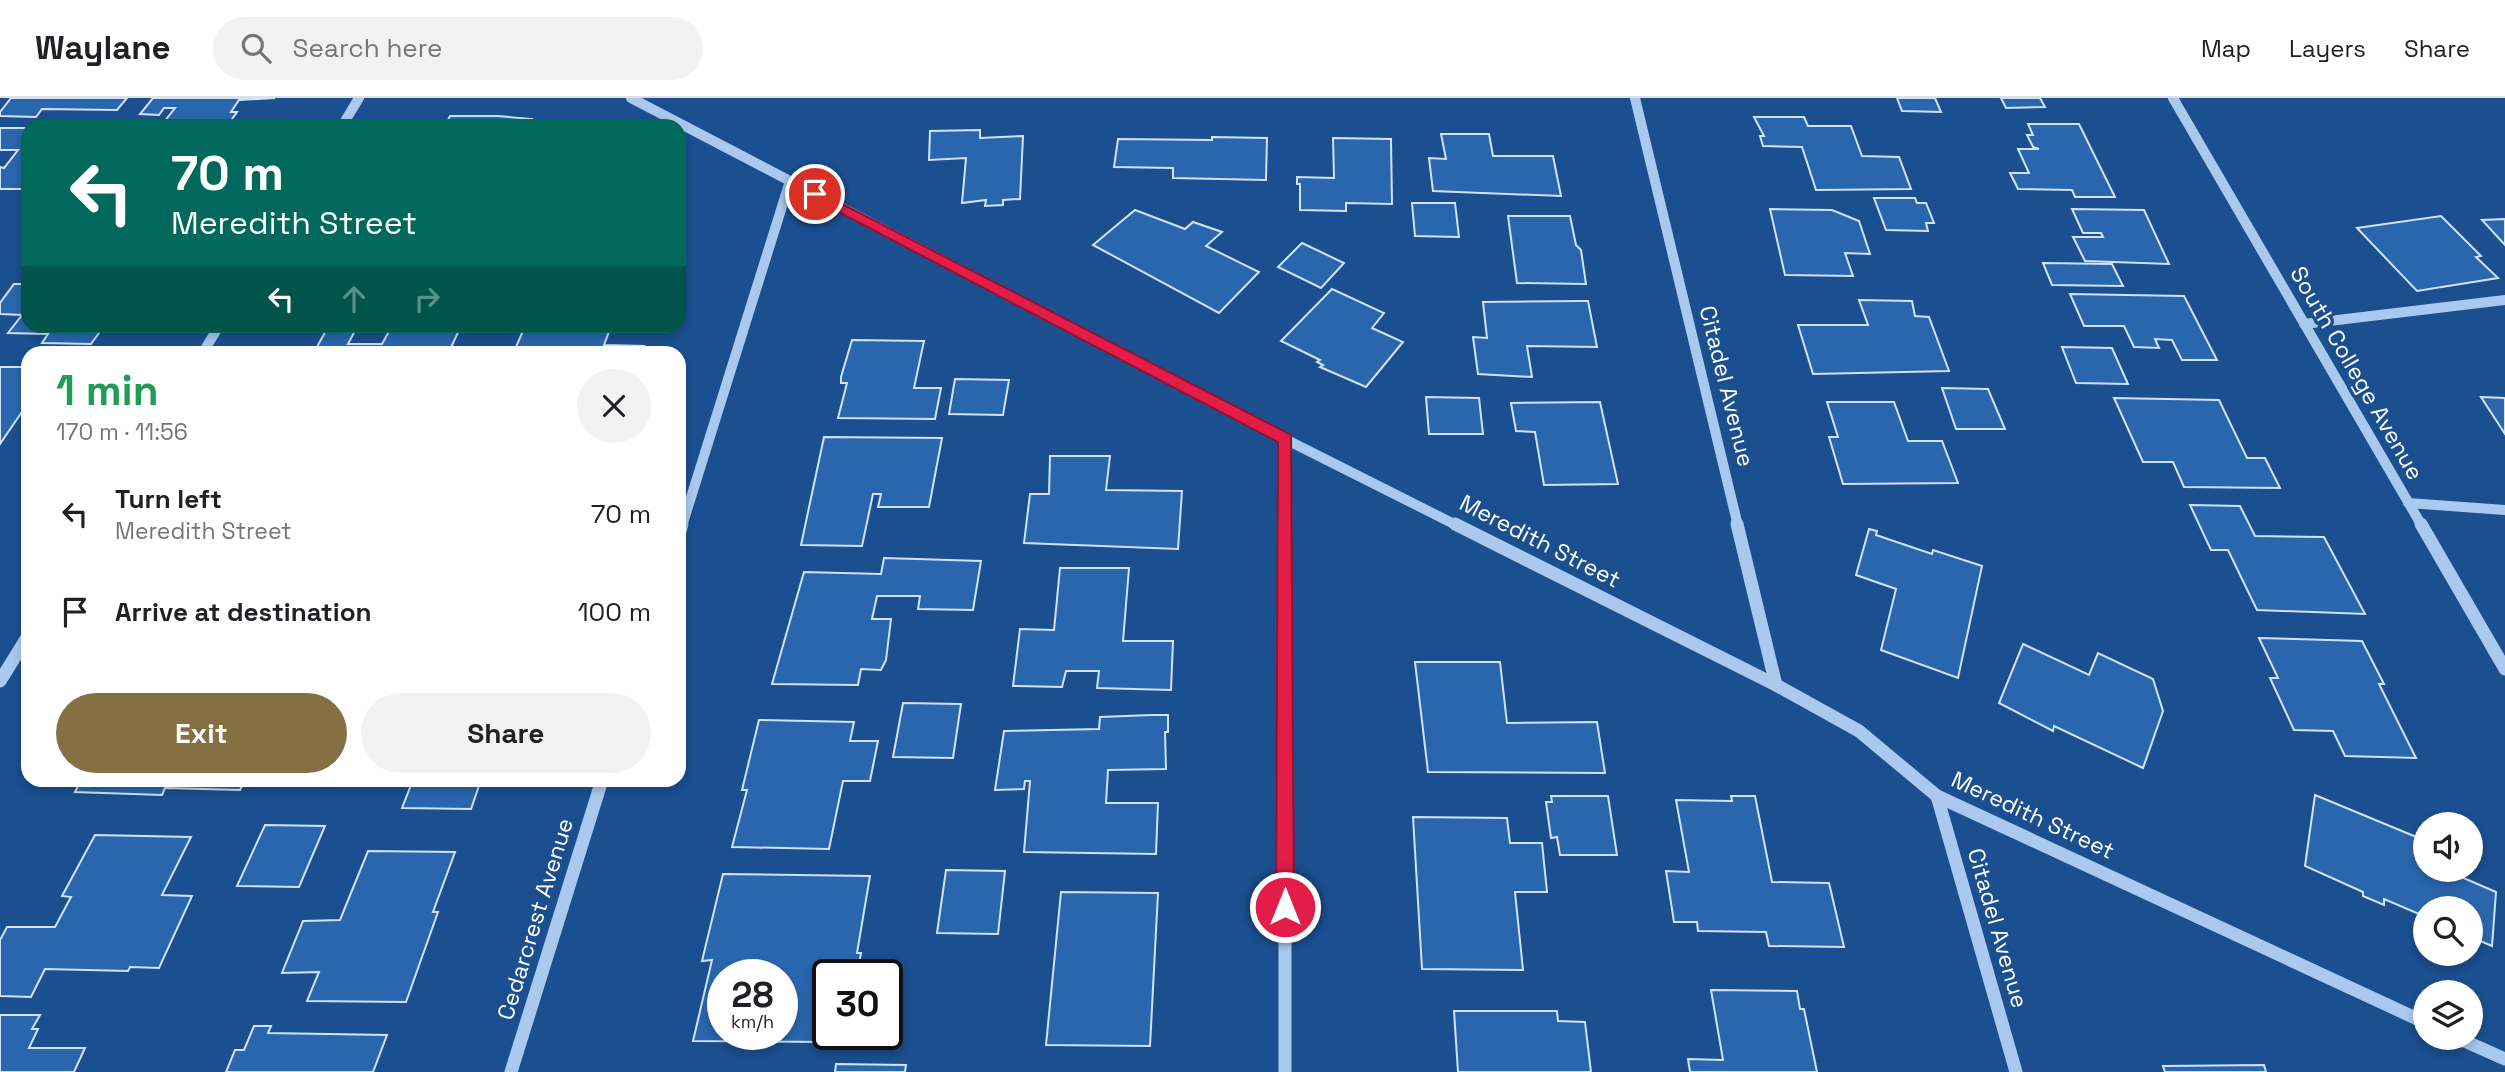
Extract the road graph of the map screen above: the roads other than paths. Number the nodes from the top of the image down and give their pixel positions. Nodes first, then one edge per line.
1 (359, 98) edge
2 (631, 98) edge
3 (1635, 98) edge
4 (2173, 98) edge
5 (346, 119) edge
6 (671, 119) edge
7 (686, 127) edge
8 (790, 181) junction
9 (2505, 300) edge
10 (2304, 324) junction
11 (1285, 439) junction
12 (2408, 503) junction
13 (2505, 510) edge
14 (686, 513) edge
15 (21, 647) edge
16 (2505, 669) edge
17 (0, 681) edge
18 (1776, 685) junction
19 (600, 787) edge
20 (1937, 796) junction
21 (2413, 1017) edge
22 (2483, 1049) edge
23 (2505, 1059) edge
24 (510, 1072) edge
25 (1285, 1072) edge
26 (2017, 1072) edge

1 - 5 street
2 - 6 street, Meredith Street
3 - 18 street, Citadel Avenue
4 - 10 street, South College Avenue
7 - 8 street, Meredith Street
8 - 11 street, Meredith Street
8 - 14 street
9 - 10 street
10 - 12 street, South College Avenue
11 - 18 street, Meredith Street
11 - 25 street
12 - 13 street
12 - 16 street, South College Avenue
15 - 17 street
18 - 20 street, Meredith Street
19 - 24 street, Cedarcrest Avenue
20 - 21 street, Meredith Street
20 - 26 street, Citadel Avenue
22 - 23 street

